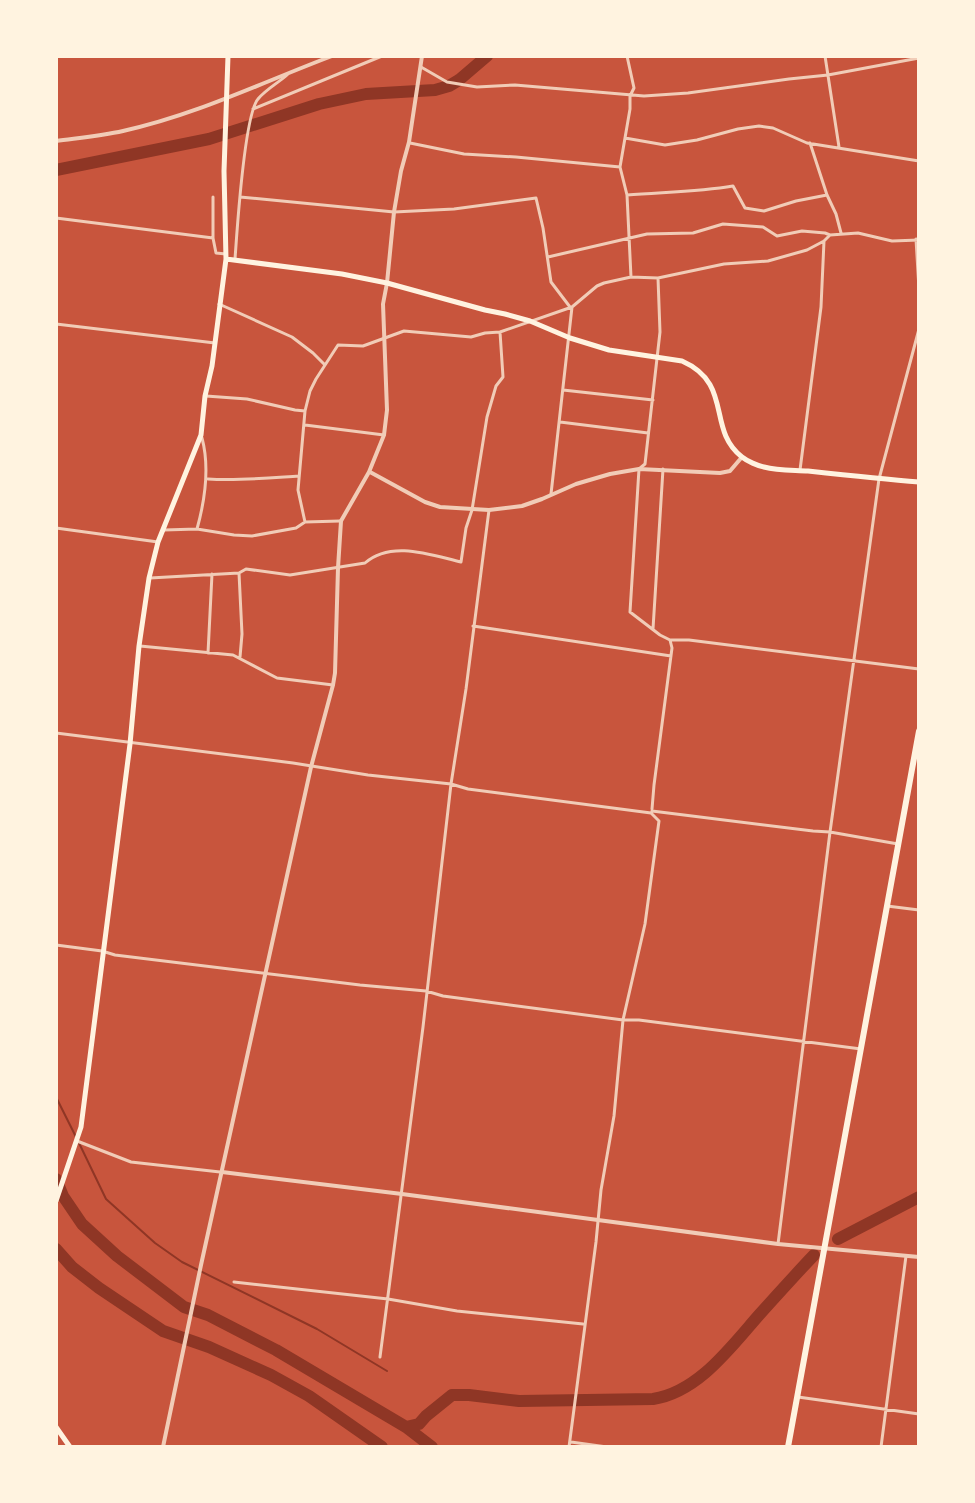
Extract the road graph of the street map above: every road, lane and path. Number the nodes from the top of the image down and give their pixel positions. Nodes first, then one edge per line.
1 (228, 56) edge
2 (332, 56) edge
3 (382, 56) edge
4 (422, 56) edge
5 (627, 56) edge
6 (825, 56) edge
7 (919, 58) edge
8 (421, 67) junction
9 (293, 71) junction
10 (828, 75) junction
11 (630, 96) junction
12 (227, 99) junction
13 (253, 109) junction
14 (625, 138) junction
15 (56, 141) edge
16 (409, 142) junction
17 (810, 143) junction
18 (839, 147) junction
19 (919, 161) edge
20 (620, 167) junction
21 (627, 195) junction
22 (827, 195) junction
23 (213, 197) dead end
24 (240, 197) junction
25 (394, 212) junction
26 (56, 218) edge
27 (841, 233) junction
28 (830, 235) junction
29 (213, 238) junction
30 (628, 239) junction
31 (918, 239) edge
32 (824, 241) junction
33 (226, 257) junction
34 (548, 257) junction
35 (235, 260) junction
36 (631, 277) junction
37 (658, 278) junction
38 (387, 283) junction
39 (919, 289) edge
40 (219, 304) junction
41 (571, 307) junction
42 (530, 321) junction
43 (56, 324) edge
44 (919, 329) edge
45 (500, 332) junction
46 (385, 336) junction
47 (570, 338) junction
48 (215, 343) junction
49 (658, 357) junction
50 (325, 365) junction
51 (563, 390) junction
52 (205, 396) junction
53 (653, 400) junction
54 (305, 411) junction
55 (560, 422) junction
56 (305, 425) junction
57 (649, 433) junction
58 (201, 435) junction
59 (384, 435) junction
60 (742, 457) junction
61 (639, 469) junction
62 (663, 469) junction
63 (800, 470) junction
64 (369, 472) junction
65 (299, 476) junction
66 (206, 479) junction
67 (879, 479) junction
68 (919, 482) edge
69 (551, 494) junction
70 (472, 510) junction
71 (489, 510) junction
72 (341, 521) junction
73 (305, 522) junction
74 (56, 528) edge
75 (197, 529) junction
76 (164, 530) junction
77 (158, 542) junction
78 (338, 568) junction
79 (239, 573) junction
80 (212, 574) junction
81 (149, 578) junction
82 (473, 626) junction
83 (653, 629) junction
84 (670, 640) junction
85 (139, 646) junction
86 (208, 653) junction
87 (671, 656) junction
88 (240, 658) junction
89 (855, 661) junction
90 (919, 669) edge
91 (333, 685) junction
92 (919, 731) edge
93 (56, 733) edge
94 (130, 744) junction
95 (311, 767) junction
96 (451, 784) junction
97 (652, 812) junction
98 (830, 832) junction
99 (898, 844) junction
100 (887, 906) junction
101 (919, 910) edge
102 (56, 945) edge
103 (102, 951) junction
104 (265, 972) junction
105 (426, 991) junction
106 (623, 1020) junction
107 (804, 1042) junction
108 (861, 1049) junction
109 (77, 1141) junction
110 (222, 1172) junction
111 (402, 1194) junction
112 (56, 1201) edge
113 (598, 1221) junction
114 (778, 1244) junction
115 (825, 1247) junction
116 (906, 1255) junction
117 (919, 1257) edge
118 (234, 1282) dead end
119 (388, 1299) junction
120 (584, 1324) junction
121 (380, 1357) dead end
122 (798, 1397) junction
123 (885, 1410) junction
124 (919, 1414) edge
125 (56, 1427) edge
126 (569, 1444) edge
127 (70, 1447) edge
128 (163, 1447) edge
129 (607, 1447) edge
130 (788, 1447) edge
131 (881, 1447) edge

1 - 12 main road
2 - 9 street
3 - 13 street
4 - 8 street
5 - 11 street
6 - 10 street
7 - 10 street
8 - 11 street
8 - 16 street
9 - 12 street
9 - 13 street
10 - 11 street
10 - 18 street
11 - 14 street
12 - 15 street
12 - 33 main road
13 - 24 street
14 - 17 street
14 - 20 street
16 - 20 street
16 - 25 street
17 - 18 street
17 - 22 street
18 - 19 street
20 - 21 street
21 - 22 street
21 - 30 street
22 - 27 street
23 - 29 street
24 - 25 street
24 - 35 street
25 - 34 street
25 - 38 street
26 - 29 street
27 - 28 street
27 - 31 street
28 - 30 street
28 - 32 street
29 - 33 street
30 - 34 street
30 - 36 street
31 - 39 street
32 - 37 street
32 - 63 street
33 - 35 main road
33 - 40 main road
34 - 41 street
35 - 38 main road
36 - 37 street
36 - 41 street
37 - 49 street
38 - 42 main road
38 - 46 street
40 - 48 main road
40 - 50 street
41 - 42 street
41 - 47 street
42 - 45 street
42 - 47 main road
43 - 48 street
44 - 67 street
45 - 46 street
45 - 70 street
46 - 50 street
46 - 59 street
47 - 49 main road
47 - 51 street
48 - 52 main road
49 - 53 street
49 - 60 main road
50 - 54 street
51 - 53 street
51 - 55 street
52 - 54 street
52 - 58 main road
53 - 57 street
54 - 56 street
55 - 57 street
55 - 69 street
56 - 59 street
56 - 65 street
57 - 61 street
58 - 66 street
58 - 76 main road
59 - 64 street
60 - 62 street
60 - 63 main road
61 - 62 street
61 - 69 street
61 - 83 street
62 - 83 street
63 - 67 main road
64 - 70 street
64 - 72 street
65 - 66 street
65 - 73 street
66 - 75 street
67 - 68 main road
67 - 89 street
69 - 71 street
70 - 71 street
70 - 78 street
71 - 82 street
72 - 73 street
72 - 78 street
73 - 75 street
74 - 77 street
75 - 76 street
76 - 77 main road
77 - 81 main road
78 - 79 street
78 - 91 street
79 - 80 street
79 - 88 street
80 - 81 street
80 - 86 street
81 - 85 main road
82 - 87 street
82 - 96 street
83 - 84 street
84 - 87 street
84 - 89 street
85 - 86 street
85 - 94 main road
86 - 88 street
87 - 97 street
88 - 91 street
89 - 90 street
89 - 98 street
91 - 95 street
92 - 99 highway
93 - 94 street
94 - 95 street
94 - 103 main road
95 - 96 street
95 - 104 street
96 - 97 street
96 - 105 street
97 - 98 street
97 - 106 street
98 - 99 street
98 - 107 street
99 - 100 highway
100 - 101 street
100 - 108 highway
102 - 103 street
103 - 104 street
103 - 109 main road
104 - 105 street
104 - 110 street
105 - 106 street
105 - 111 street
106 - 107 street
106 - 113 street
107 - 108 street
107 - 114 street
108 - 115 highway
109 - 110 street
109 - 112 main road
110 - 111 street
110 - 128 street
111 - 113 street
111 - 119 street
113 - 114 street
113 - 120 street
114 - 115 street
115 - 116 street
115 - 122 highway
116 - 117 street
116 - 123 street
118 - 119 street
119 - 120 street
119 - 121 street
120 - 126 street
122 - 123 street
122 - 130 highway
123 - 124 street
123 - 131 street
125 - 127 main road
126 - 129 street

